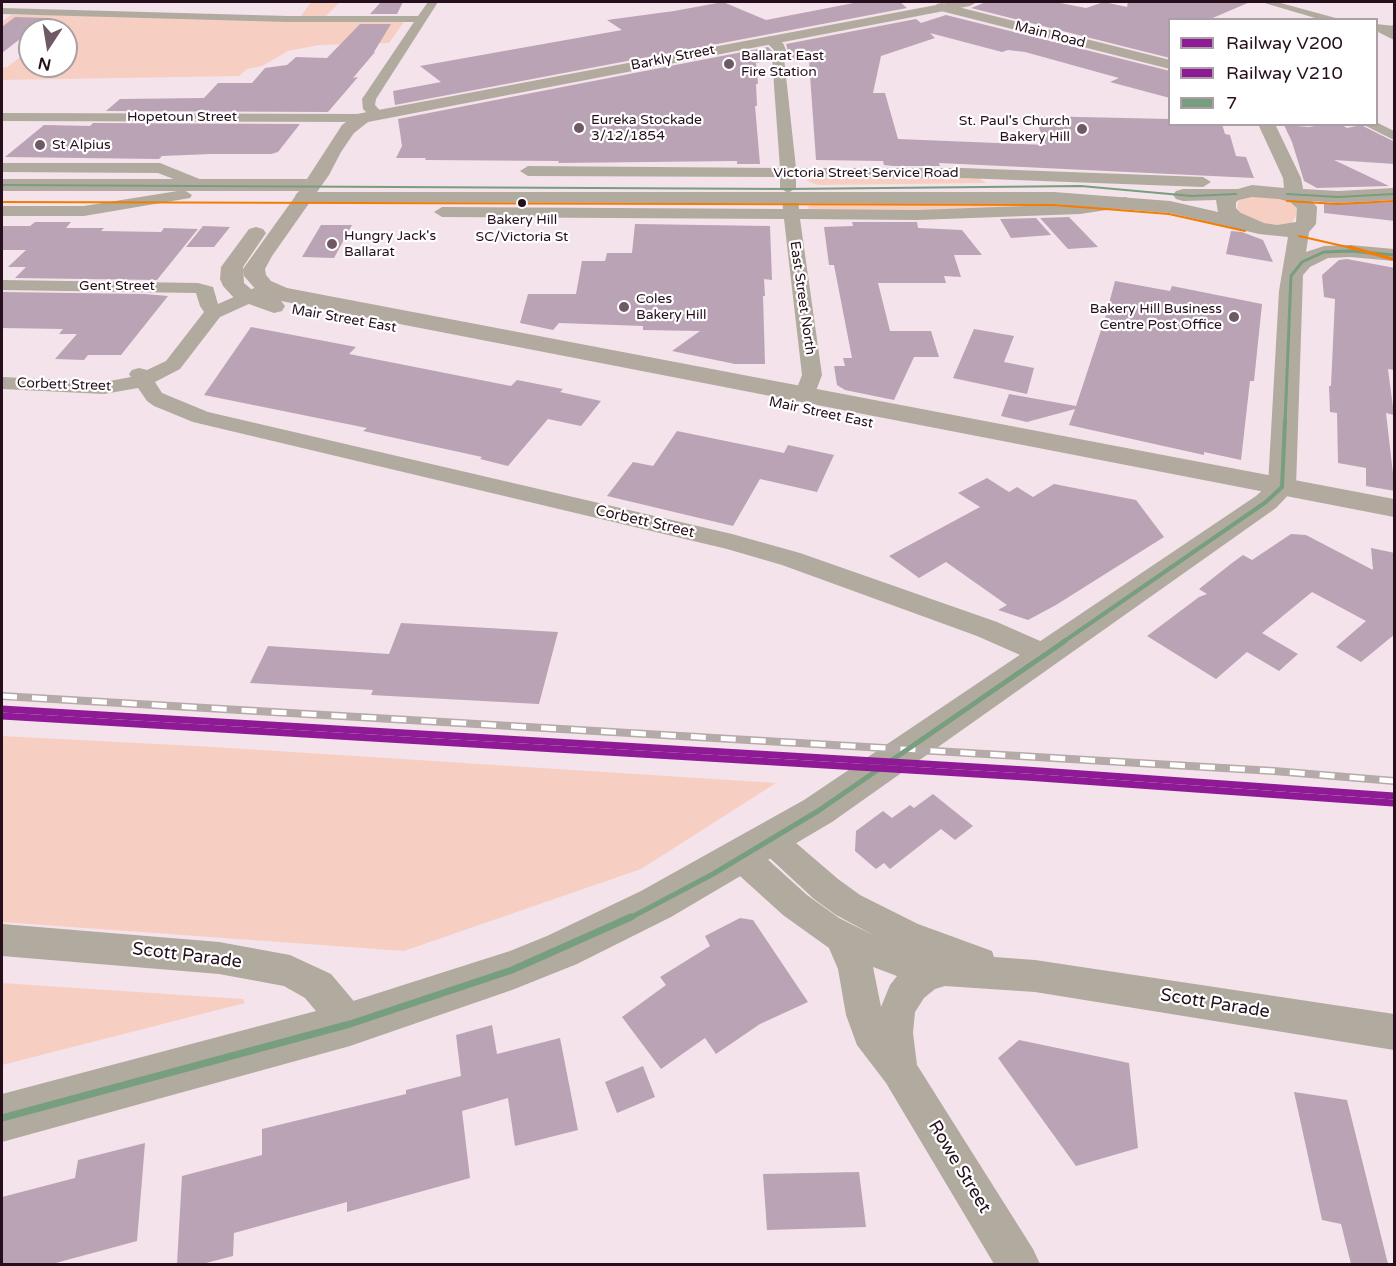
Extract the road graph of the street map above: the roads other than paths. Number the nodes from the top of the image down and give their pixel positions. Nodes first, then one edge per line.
1 (10, 2) edge
2 (86, 2) edge
3 (434, 2) edge
4 (970, 2) edge
5 (1266, 2) edge
6 (937, 4) edge
7 (220, 6) dead end
8 (2, 9) edge
9 (73, 11) junction
10 (203, 15) junction
11 (1330, 18) edge
12 (422, 19) junction
13 (770, 40) junction
14 (751, 44) junction
15 (778, 58) junction
16 (1168, 63) edge
17 (370, 116) junction
18 (2, 117) edge
19 (1267, 126) edge
20 (1373, 126) edge
21 (1395, 136) edge
22 (2, 168) edge
23 (528, 171) dead end
24 (1001, 181) junction
25 (1203, 182) dead end
26 (2, 184) edge
27 (202, 185) junction
28 (1291, 186) junction
29 (299, 190) junction
30 (789, 193) junction
31 (1236, 194) junction
32 (1395, 194) edge
33 (2, 195) edge
34 (184, 195) junction
35 (1126, 202) junction
36 (2, 211) edge
37 (442, 212) dead end
38 (1249, 224) junction
39 (1300, 229) junction
40 (1395, 254) edge
41 (1292, 276) junction
42 (2, 285) edge
43 (258, 293) junction
44 (216, 312) junction
45 (804, 396) junction
46 (1274, 494) junction
47 (1395, 507) edge
48 (1395, 528) edge
49 (1046, 655) junction
50 (757, 849) junction
51 (841, 937) junction
52 (2, 940) edge
53 (945, 970) junction
54 (1035, 976) junction
55 (350, 1024) junction
56 (1395, 1032) edge
57 (899, 1070) junction
58 (2, 1118) edge
59 (1018, 1264) edge

1 - 8 street
2 - 9 street
3 - 12 street
4 - 6 main road, Barkly Street
5 - 11 street
6 - 13 main road, Barkly Street
6 - 16 street, Main Road
7 - 10 street
8 - 9 street
9 - 10 street
10 - 12 street
12 - 17 street
13 - 14 main road, Barkly Street
13 - 15 street, East Street North
14 - 15 street
14 - 17 main road, Barkly Street
15 - 30 street, East Street North
17 - 18 street, Hopetoun Street
17 - 29 main road
19 - 28 street
20 - 21 street
22 - 27 street
23 - 30 street, Victoria Street Service Road
24 - 25 street
24 - 30 street
24 - 31 street
26 - 27 main road
27 - 29 main road
28 - 31 street
28 - 32 street
28 - 39 street
29 - 30 street
29 - 34 main road
29 - 43 main road
30 - 35 street
30 - 35 street, Victoria Street Service Road
30 - 37 street, Victoria Street Service Road
30 - 45 street, East Street North
31 - 38 street
33 - 34 main road
34 - 36 street
35 - 38 street
38 - 39 street
38 - 41 street
39 - 40 street
39 - 41 street
40 - 41 street
41 - 46 street
42 - 44 street, Gent Street
43 - 44 street
43 - 45 main road, Mair Street East
43 - 46 main road, Mair Street East
44 - 49 street, Corbett Street
45 - 46 main road, Mair Street East
46 - 47 main road, Mair Street East
46 - 48 main road, Mair Street East
46 - 49 street
49 - 50 street
50 - 51 street, Scott Parade
50 - 54 street, Scott Parade
50 - 55 street
51 - 53 street, Scott Parade
51 - 57 street, Rowe Street
52 - 55 street, Scott Parade
53 - 54 street, Scott Parade
53 - 57 street, Rowe Street
54 - 56 street, Scott Parade
55 - 58 street
57 - 59 street, Rowe Street

